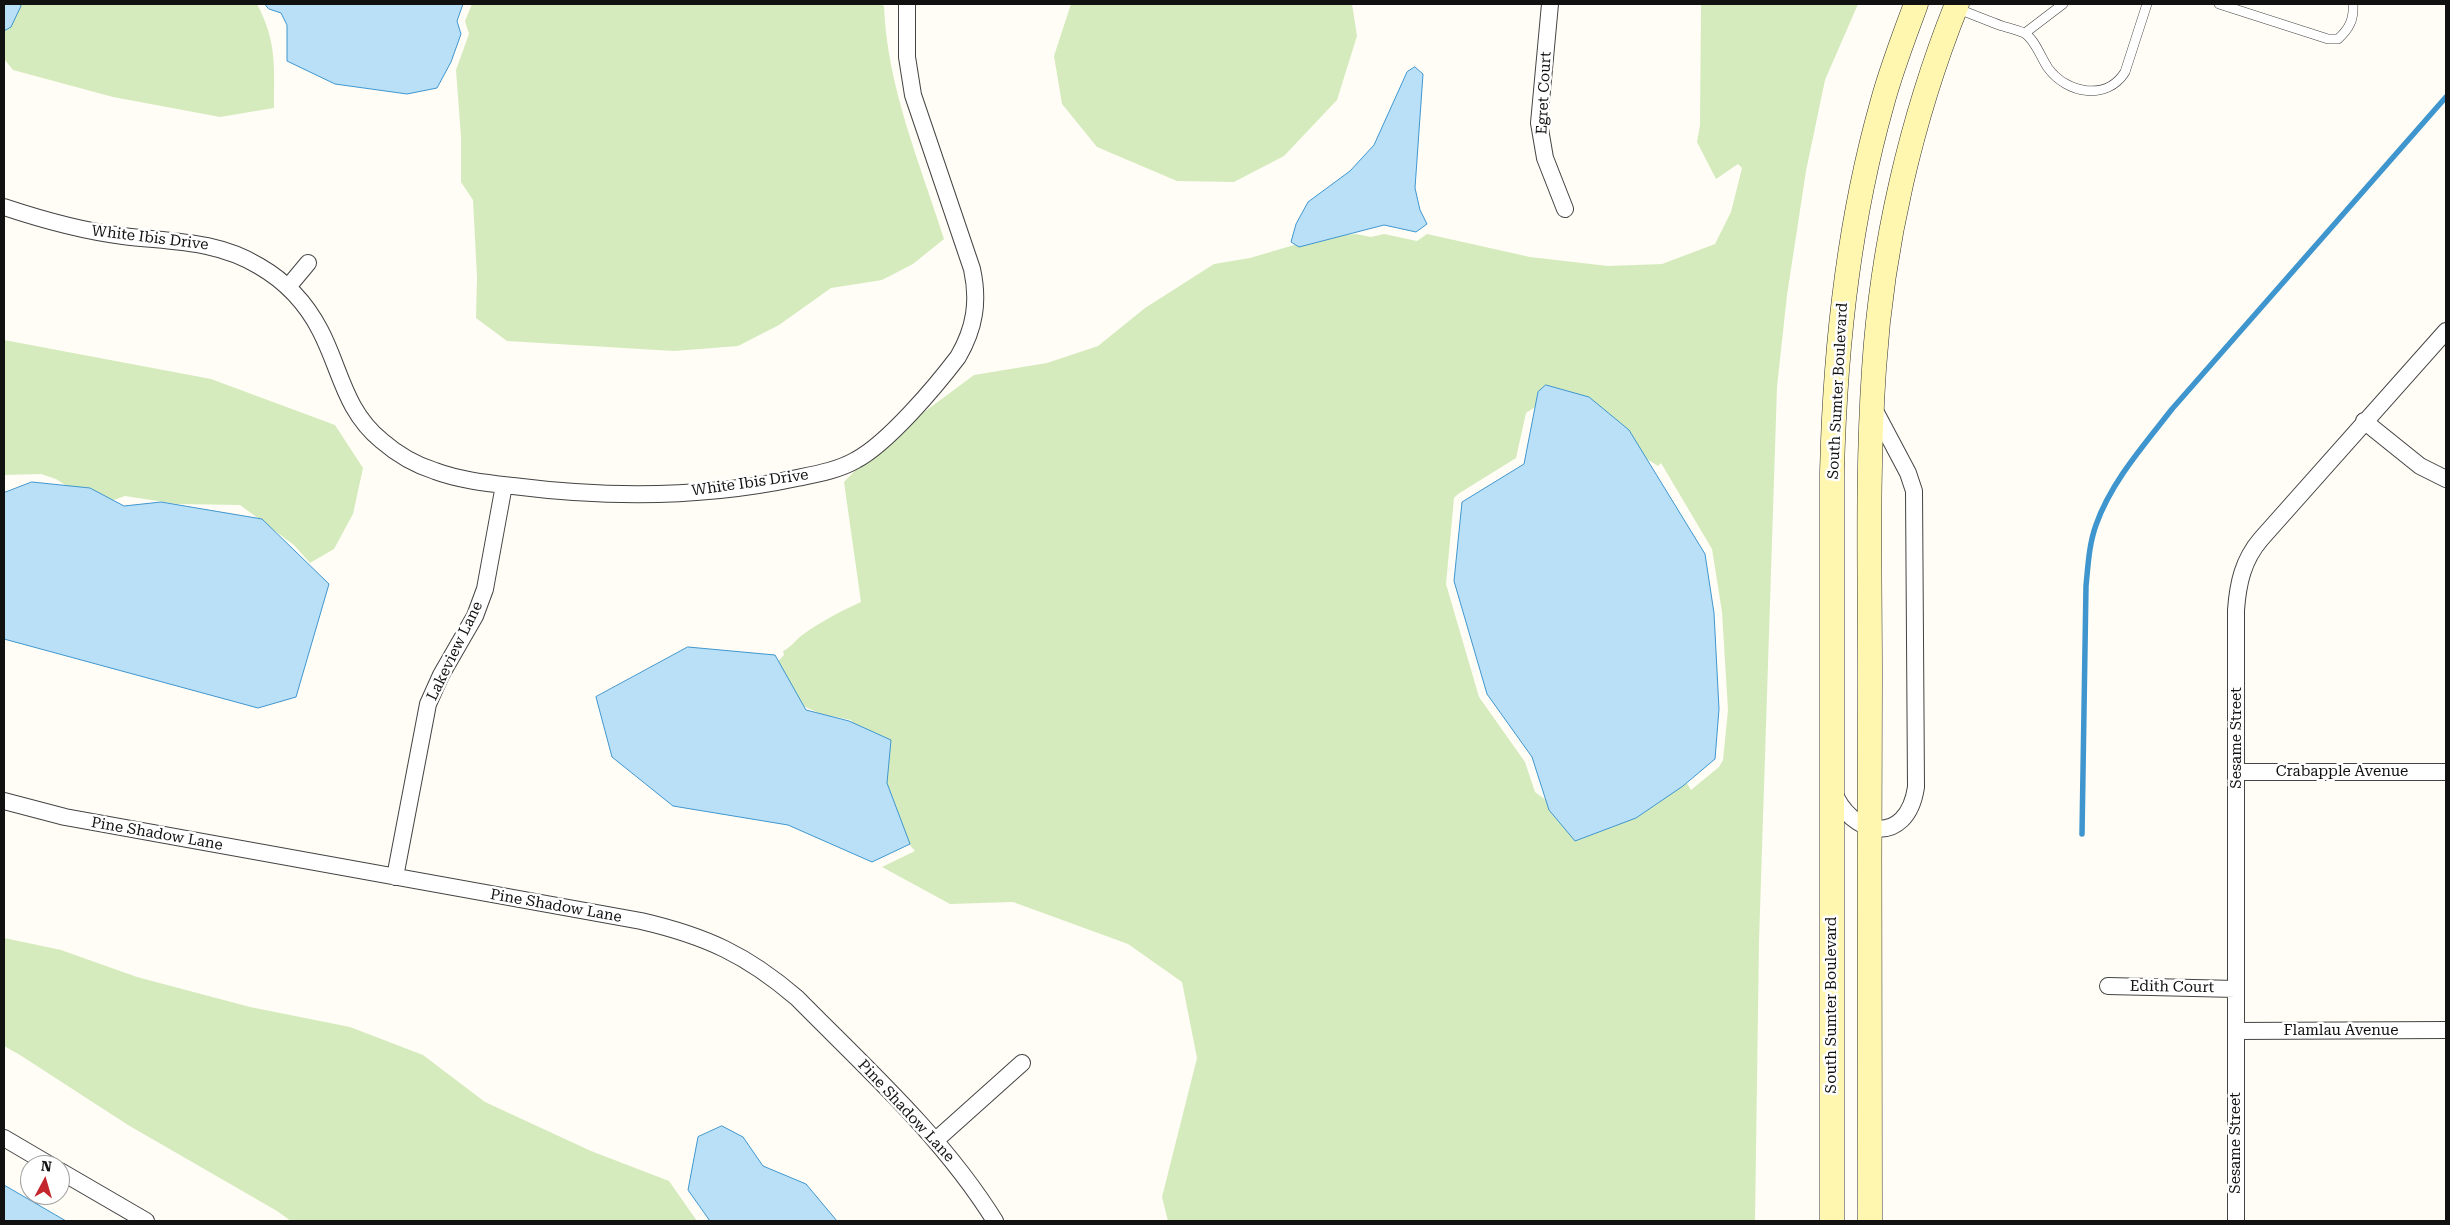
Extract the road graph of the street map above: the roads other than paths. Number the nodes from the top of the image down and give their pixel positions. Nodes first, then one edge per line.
1 (907, 4) edge
2 (1550, 4) edge
3 (1916, 4) edge
4 (2062, 4) edge
5 (2147, 4) edge
6 (2218, 4) edge
7 (2353, 4) edge
8 (1953, 5) edge
9 (2025, 33) junction
10 (4, 207) edge
11 (1565, 209) dead end
12 (308, 263) dead end
13 (288, 287) junction
14 (2446, 330) edge
15 (1872, 404) junction
16 (2364, 422) junction
17 (2446, 479) edge
18 (504, 485) junction
19 (2237, 772) junction
20 (2446, 772) edge
21 (1832, 788) junction
22 (4, 801) edge
23 (1869, 827) junction
24 (395, 877) junction
25 (2108, 986) dead end
26 (2236, 988) junction
27 (2446, 1030) edge
28 (2237, 1031) junction
29 (1022, 1063) dead end
30 (4, 1138) edge
31 (936, 1140) junction
32 (33, 1155) edge
33 (70, 1177) edge
34 (146, 1221) edge
35 (995, 1221) edge
36 (1832, 1221) edge
37 (1870, 1221) edge
38 (2236, 1221) edge

1 - 18 street, White Ibis Drive
2 - 11 street, Egret Court
3 - 21 main road, South Sumter Boulevard
4 - 9 lane
5 - 9 lane
6 - 7 lane
8 - 9 lane
8 - 15 main road
10 - 13 street, White Ibis Drive
12 - 13 street
13 - 18 street, White Ibis Drive
14 - 16 street, Sesame Street
15 - 23 main road
15 - 23 street
16 - 17 street
16 - 19 street, Sesame Street
18 - 24 street, Lakeview Lane
19 - 20 street, Crabapple Avenue
19 - 26 street, Sesame Street
21 - 23 street
21 - 36 main road, South Sumter Boulevard
22 - 24 street, Pine Shadow Lane
23 - 37 main road
24 - 31 street, Pine Shadow Lane
25 - 26 street, Edith Court
26 - 28 street, Sesame Street
27 - 28 street, Flamlau Avenue
28 - 38 street, Sesame Street
29 - 31 street
30 - 32 street
31 - 35 street, Pine Shadow Lane
33 - 34 street

